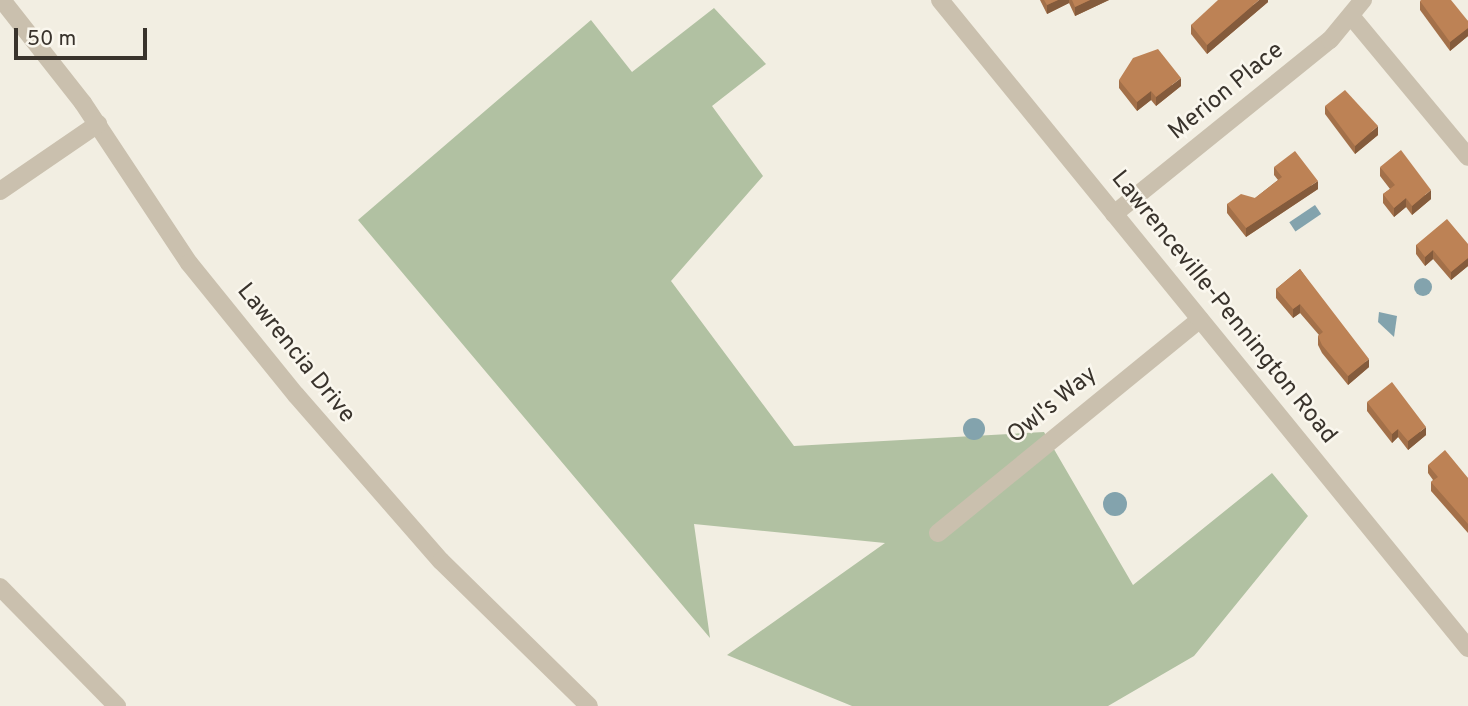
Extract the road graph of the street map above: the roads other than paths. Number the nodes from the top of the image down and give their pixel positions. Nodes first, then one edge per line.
1 (2, 0) edge
2 (940, 0) edge
3 (1363, 0) edge
4 (1351, 16) junction
5 (98, 124) junction
6 (1468, 158) edge
7 (0, 191) edge
8 (1114, 214) junction
9 (1200, 319) junction
10 (938, 533) dead end
11 (0, 587) edge
12 (1468, 648) edge
13 (117, 706) edge
14 (590, 706) edge

1 - 5 street, Lawrencia Drive
2 - 8 street, Lawrenceville-Pennington Road
3 - 4 street, Merion Place
4 - 6 street
4 - 8 street, Merion Place
5 - 7 street
5 - 14 street, Lawrencia Drive
8 - 9 street, Lawrenceville-Pennington Road
9 - 10 street, Owl's Way
9 - 12 street, Lawrenceville-Pennington Road
11 - 13 street

